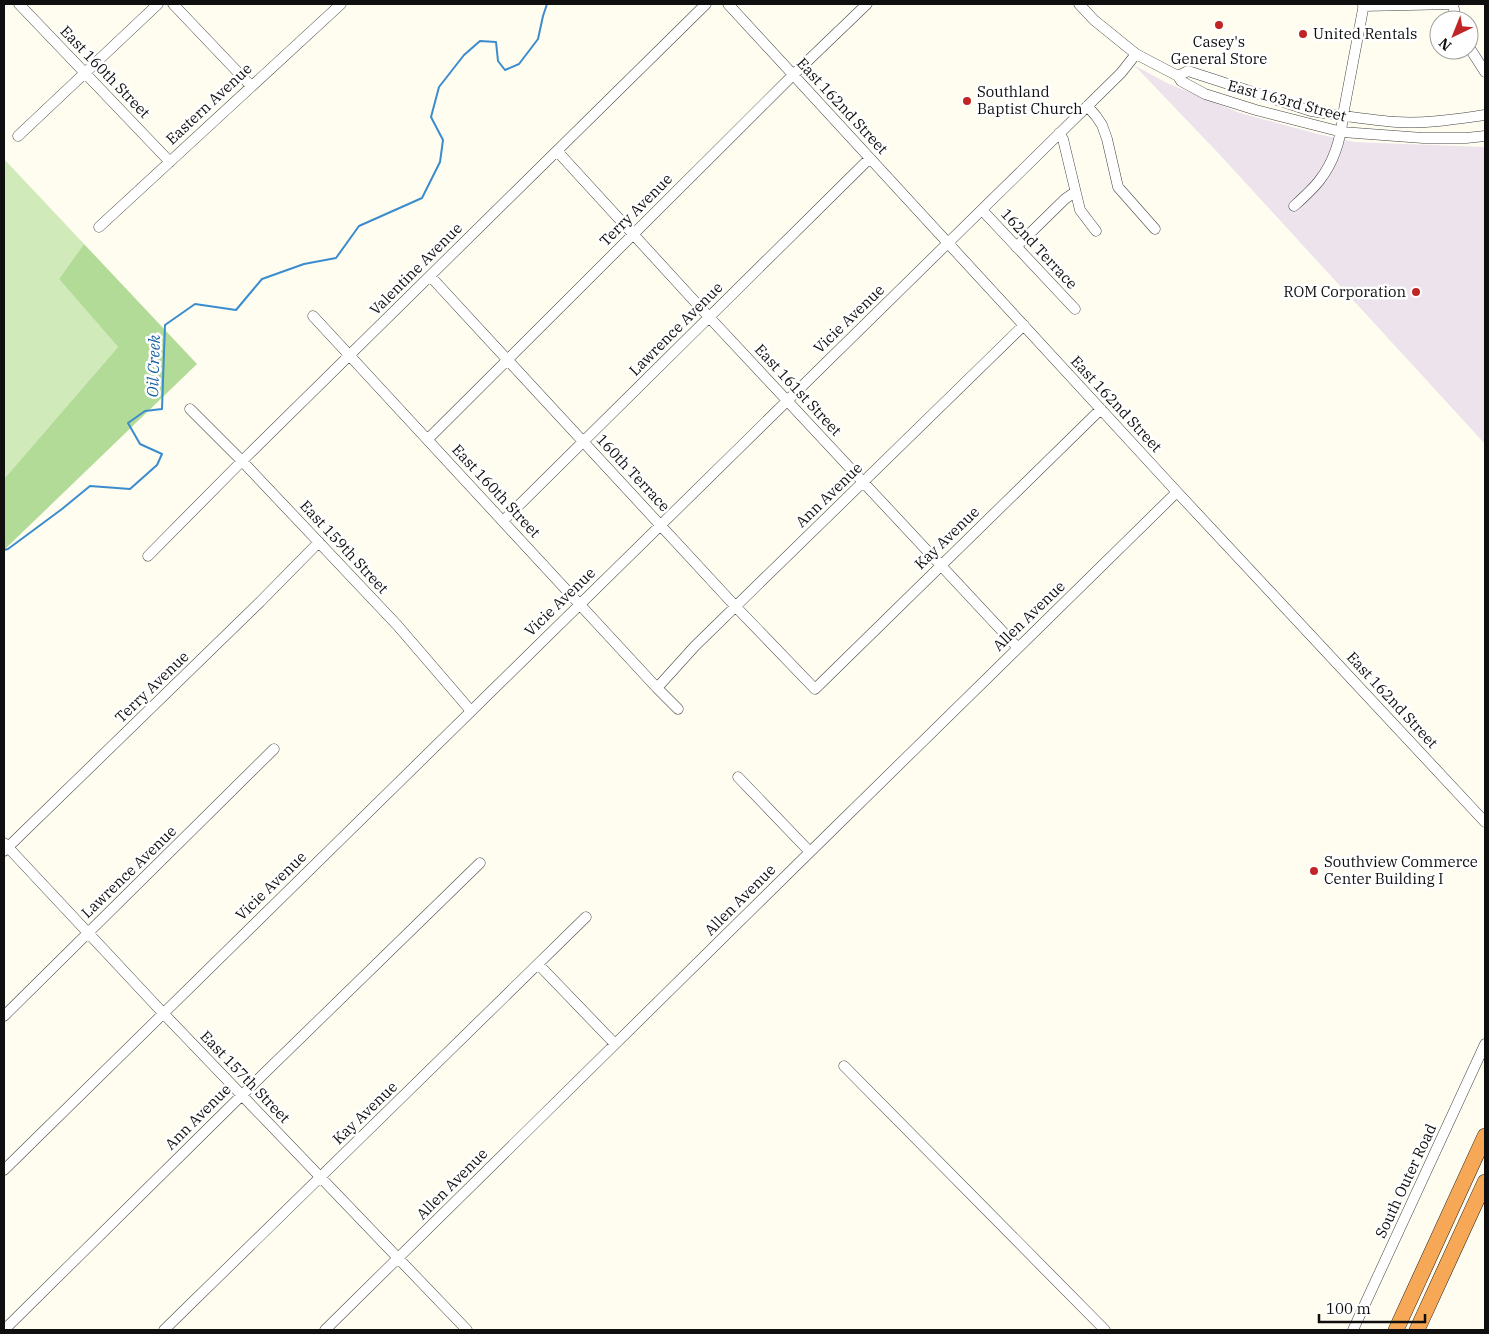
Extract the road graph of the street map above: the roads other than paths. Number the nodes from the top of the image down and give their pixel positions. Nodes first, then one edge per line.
1 (18, 4) edge
2 (158, 4) edge
3 (173, 4) edge
4 (340, 4) edge
5 (706, 4) edge
6 (728, 4) edge
7 (867, 4) edge
8 (1079, 4) edge
9 (1454, 4) edge
10 (1364, 5) edge
11 (1136, 54) junction
12 (1477, 60) edge
13 (1485, 72) edge
14 (85, 73) junction
15 (793, 75) junction
16 (1178, 76) junction
17 (251, 86) junction
18 (1087, 106) junction
19 (1483, 113) edge
20 (1344, 115) junction
21 (1342, 132) junction
22 (1060, 134) junction
23 (18, 136) dead end
24 (1485, 136) edge
25 (557, 151) junction
26 (870, 158) junction
27 (170, 162) junction
28 (1075, 192) junction
29 (1294, 206) dead end
30 (982, 210) junction
31 (99, 228) dead end
32 (1155, 229) dead end
33 (1096, 232) dead end
34 (633, 234) junction
35 (948, 243) junction
36 (1016, 247) junction
37 (430, 276) junction
38 (1074, 309) dead end
39 (313, 316) dead end
40 (709, 317) junction
41 (1024, 325) junction
42 (350, 355) junction
43 (507, 360) junction
44 (787, 401) junction
45 (190, 409) dead end
46 (1101, 409) junction
47 (428, 439) junction
48 (584, 442) junction
49 (242, 461) junction
50 (863, 482) junction
51 (1177, 492) junction
52 (503, 521) junction
53 (660, 525) junction
54 (319, 542) junction
55 (148, 556) dead end
56 (941, 566) junction
57 (580, 604) junction
58 (736, 607) junction
59 (1018, 648) junction
60 (657, 688) junction
61 (815, 689) joint
62 (678, 709) dead end
63 (472, 711) junction
64 (274, 750) dead end
65 (738, 777) dead end
66 (1485, 822) edge
67 (5, 848) edge
68 (810, 852) junction
69 (480, 864) dead end
70 (586, 917) dead end
71 (88, 933) junction
72 (538, 964) junction
73 (163, 1013) junction
74 (4, 1016) edge
75 (616, 1044) junction
76 (1485, 1044) edge
77 (844, 1066) dead end
78 (242, 1095) junction
79 (1485, 1136) edge
80 (4, 1170) edge
81 (320, 1177) junction
82 (1485, 1182) edge
83 (398, 1259) junction
84 (4, 1330) edge
85 (164, 1330) edge
86 (326, 1330) edge
87 (467, 1330) edge
88 (1106, 1330) edge
89 (1353, 1330) edge
90 (1396, 1330) edge
91 (1417, 1330) edge

1 - 14 street, East 160th Street
2 - 14 street
3 - 17 street
4 - 17 street, Eastern Avenue
5 - 25 street, Valentine Avenue
6 - 15 street, East 162nd Street
7 - 15 street, Terry Avenue
8 - 11 street, East 163rd Street
9 - 10 street
10 - 20 street
11 - 16 street, East 163rd Street
11 - 18 street, Vicie Avenue
12 - 13 street
14 - 23 street
14 - 27 street, East 160th Street
15 - 26 street, East 162nd Street
15 - 34 street, Terry Avenue
16 - 20 street, East 163rd Street
16 - 21 street, East 163rd Street
17 - 27 street, Eastern Avenue
18 - 22 street, Vicie Avenue
18 - 32 street
19 - 20 street, East 163rd Street
20 - 21 street
21 - 24 street, East 163rd Street
21 - 29 street
22 - 28 street
22 - 30 street, Vicie Avenue
25 - 34 street, East 161st Street
25 - 37 street, Valentine Avenue
26 - 35 street, East 162nd Street
26 - 40 street, Lawrence Avenue
27 - 31 street, Eastern Avenue
28 - 33 street
28 - 36 street
30 - 35 street, Vicie Avenue
30 - 36 street, 162nd Terrace
34 - 40 street, East 161st Street
34 - 43 street, Terry Avenue
35 - 41 street, East 162nd Street
35 - 44 street, Vicie Avenue
36 - 38 street, 162nd Terrace
37 - 42 street, Valentine Avenue
37 - 43 street, 160th Terrace
39 - 42 street, East 160th Street
40 - 44 street, East 161st Street
40 - 48 street, Lawrence Avenue
41 - 46 street, East 162nd Street
41 - 50 street, Ann Avenue
42 - 47 street, East 160th Street
42 - 49 street, Valentine Avenue
43 - 47 street, Terry Avenue
43 - 48 street, 160th Terrace
44 - 50 street, East 161st Street
44 - 53 street, Vicie Avenue
45 - 49 street, East 159th Street
46 - 51 street, East 162nd Street
46 - 56 street, Kay Avenue
47 - 52 street, East 160th Street
48 - 52 street, Lawrence Avenue
48 - 53 street, 160th Terrace
49 - 54 street, East 159th Street
49 - 55 street, Valentine Avenue
50 - 56 street, East 161st Street
50 - 58 street, Ann Avenue
51 - 59 street, Allen Avenue
51 - 66 street, East 162nd Street
52 - 57 street, East 160th Street
53 - 57 street, Vicie Avenue
53 - 58 street, 160th Terrace
54 - 63 street, East 159th Street
54 - 67 street, Terry Avenue
56 - 59 street, East 161st Street
56 - 61 street, Kay Avenue
57 - 60 street, East 160th Street
57 - 63 street, Vicie Avenue
58 - 60 street, Ann Avenue
58 - 61 street, 160th Terrace
59 - 68 street, Allen Avenue
60 - 62 street, East 160th Street
63 - 73 street, Vicie Avenue
64 - 71 street, Lawrence Avenue
65 - 68 street
67 - 71 street, East 157th Street
68 - 75 street, Allen Avenue
69 - 78 street, Ann Avenue
70 - 72 street, Kay Avenue
71 - 73 street, East 157th Street
71 - 74 street, Lawrence Avenue
72 - 75 street
72 - 81 street, Kay Avenue
73 - 78 street, East 157th Street
73 - 80 street, Vicie Avenue
75 - 83 street, Allen Avenue
76 - 89 street, South Outer Road
77 - 88 street
78 - 81 street, East 157th Street
78 - 84 street, Ann Avenue
79 - 90 highway
81 - 83 street, East 157th Street
81 - 85 street, Kay Avenue
82 - 91 highway
83 - 86 street, Allen Avenue
83 - 87 street, East 157th Street

